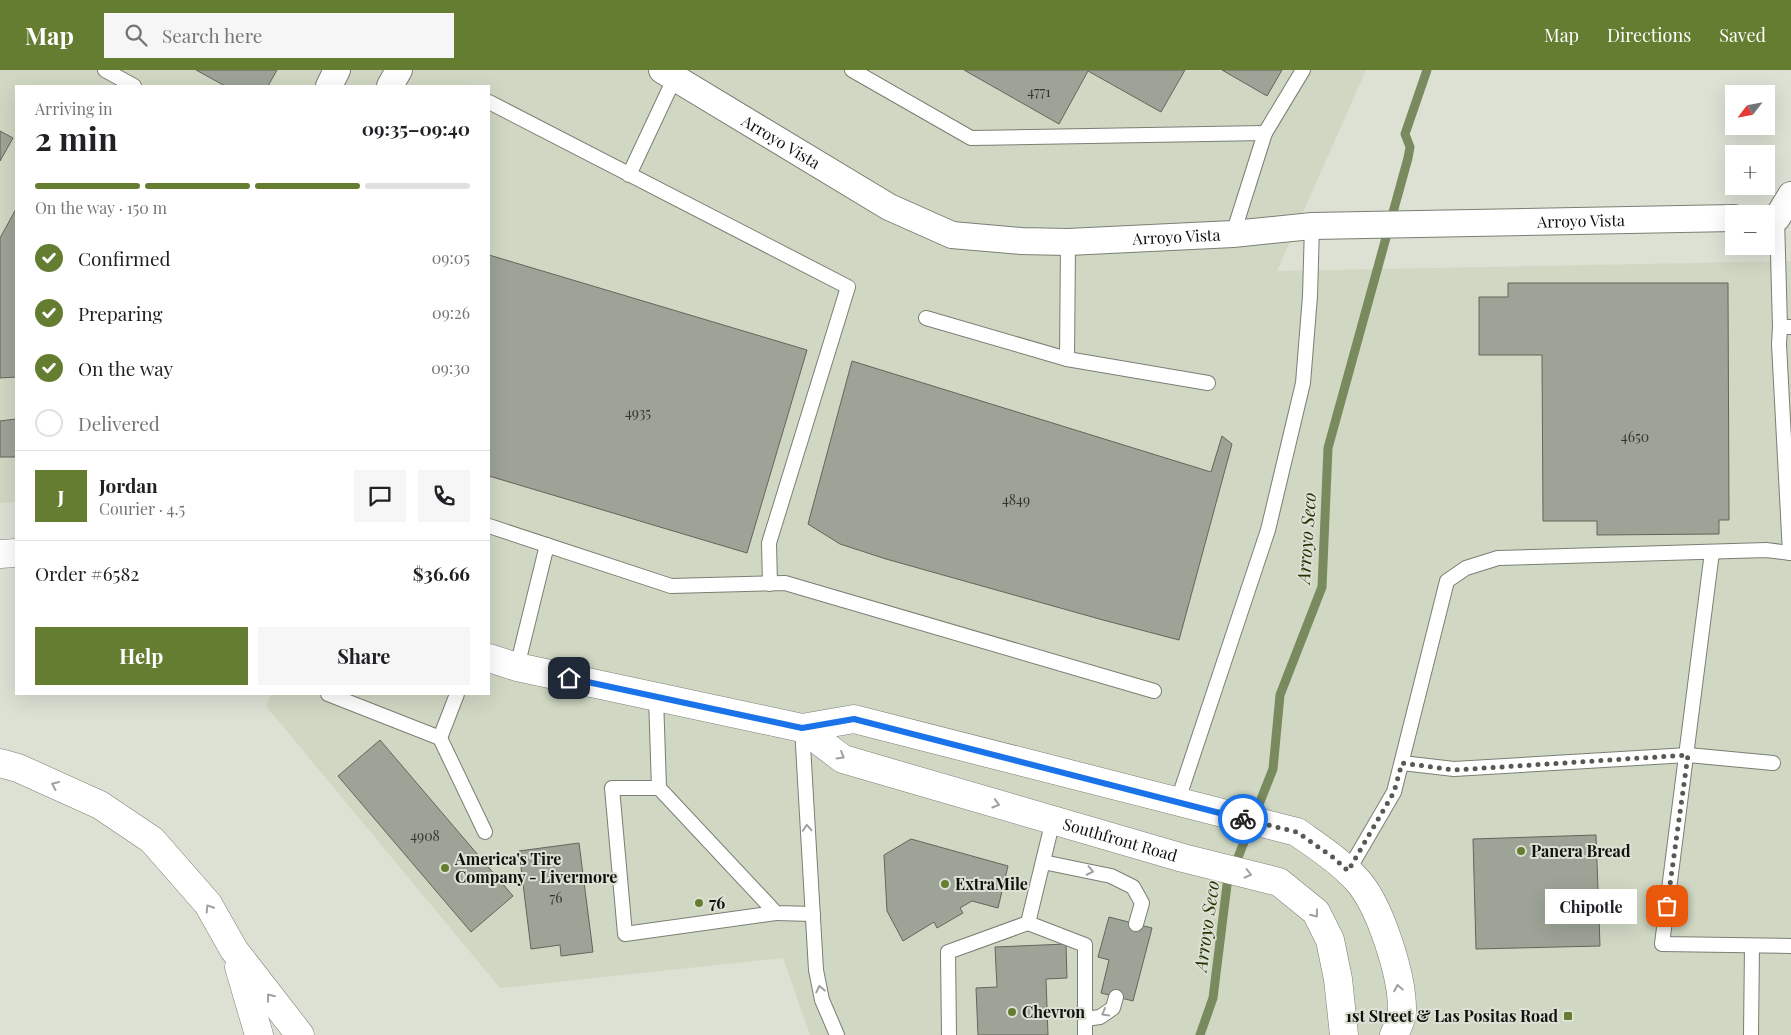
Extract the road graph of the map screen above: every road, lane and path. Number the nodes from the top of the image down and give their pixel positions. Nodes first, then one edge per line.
1 (105, 70) edge
2 (338, 70) edge
3 (399, 70) edge
4 (852, 70) edge
5 (1303, 70) edge
6 (669, 74) edge
7 (132, 85) edge
8 (330, 85) edge
9 (391, 85) edge
10 (490, 103) edge
11 (1265, 133) junction
12 (629, 175) junction
13 (1791, 195) edge
14 (1778, 217) edge
15 (1725, 218) edge
16 (1312, 226) junction
17 (1233, 234) junction
18 (1068, 242) junction
19 (926, 318) dead end
20 (1786, 327) edge
21 (1067, 359) junction
22 (1208, 383) dead end
23 (490, 526) edge
24 (547, 545) junction
25 (1712, 552) junction
26 (15, 553) edge
27 (1791, 553) edge
28 (0, 554) edge
29 (770, 584) junction
30 (490, 658) edge
31 (517, 667) junction
32 (1154, 691) dead end
33 (331, 695) edge
34 (457, 695) edge
35 (656, 697) junction
36 (802, 728) junction
37 (440, 738) junction
38 (1688, 755) junction
39 (0, 763) edge
40 (1402, 763) junction
41 (1773, 764) dead end
42 (659, 788) junction
43 (1182, 804) junction
44 (1052, 820) junction
45 (485, 832) dead end
46 (1043, 862) junction
47 (1348, 871) junction
48 (776, 913) junction
49 (813, 914) junction
50 (1028, 924) junction
51 (1136, 924) dead end
52 (1752, 946) junction
53 (1791, 946) edge
54 (234, 950) junction
55 (1116, 997) dead end
56 (1085, 1019) junction
57 (259, 1035) edge
58 (300, 1035) edge
59 (837, 1035) edge
60 (949, 1035) edge
61 (1085, 1035) edge
62 (1344, 1035) edge
63 (1394, 1035) edge
64 (1751, 1035) edge

1 - 7 lane
2 - 8 street
3 - 9 street
4 - 11 lane
5 - 11 lane
6 - 12 lane
6 - 18 street, Arroyo Vista
10 - 12 lane
11 - 17 lane
12 - 29 lane
13 - 14 street
14 - 20 lane
15 - 16 street, Arroyo Vista
16 - 17 street, Arroyo Vista
16 - 43 lane
17 - 18 street, Arroyo Vista
18 - 21 lane
19 - 21 lane
20 - 27 lane
21 - 22 lane
23 - 24 lane
24 - 29 lane
24 - 31 lane
25 - 27 lane
25 - 38 lane
25 - 40 lane
26 - 28 main road
29 - 32 lane
30 - 31 main road, Southfront Road
31 - 35 main road, Southfront Road
33 - 37 lane
34 - 37 lane
35 - 36 main road, Southfront Road
35 - 42 lane
36 - 43 main road, Southfront Road
36 -> 44 main road, Southfront Road
49 -> 36 lane
37 - 45 lane
38 - 40 lane
38 - 41 lane
38 - 52 lane
54 -> 39 main road
40 - 47 lane
42 - 48 lane
42 - 48 lane
43 - 47 main road, Southfront Road
44 - 46 lane
44 -> 62 main road, Southfront Road
46 - 50 lane
46 -> 51 lane
63 -> 47 main road, Southfront Road
48 - 49 lane
59 -> 49 lane
50 - 56 lane
50 - 60 lane
52 - 53 lane
52 - 64 lane
54 - 57 main road
58 -> 54 main road
55 -> 56 lane
56 - 61 lane

